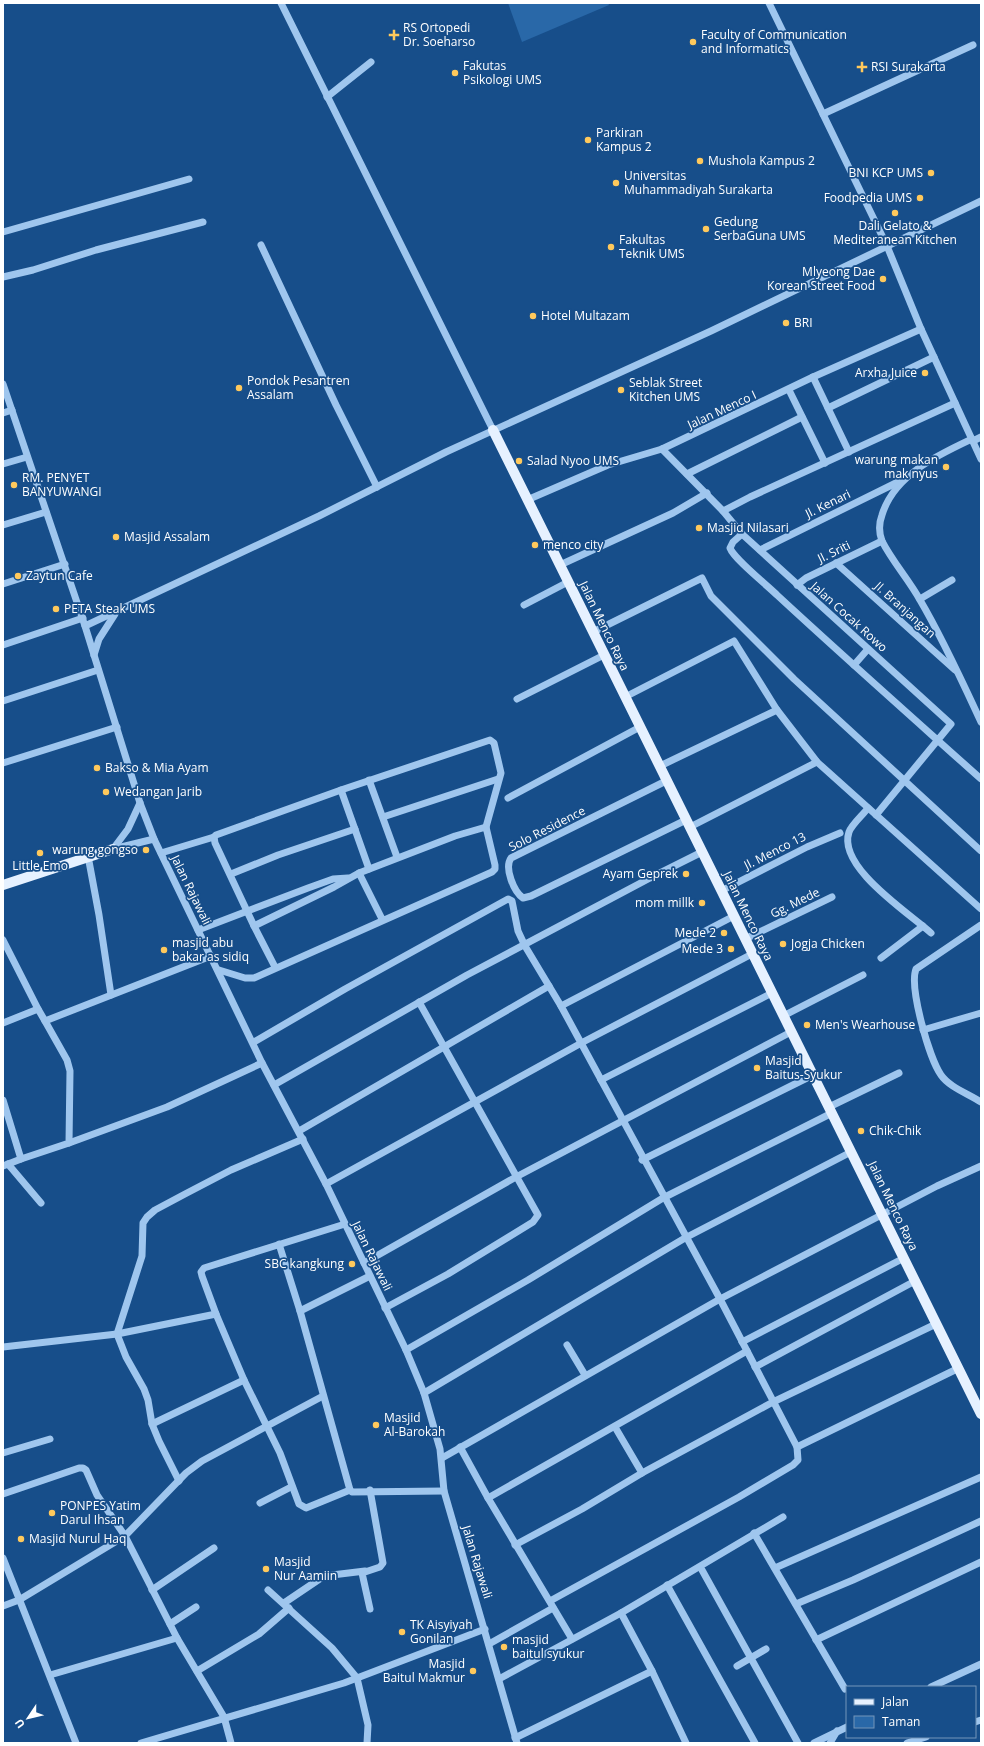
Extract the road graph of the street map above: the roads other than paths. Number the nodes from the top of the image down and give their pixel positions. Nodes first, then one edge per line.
1 (281, 3) edge
2 (769, 3) edge
3 (973, 45) dead end
4 (371, 62) dead end
5 (327, 96) junction
6 (823, 114) junction
7 (189, 179) dead end
8 (981, 201) edge
9 (203, 222) dead end
10 (3, 232) edge
11 (261, 245) dead end
12 (886, 246) junction
13 (3, 277) edge
14 (921, 329) junction
15 (934, 357) junction
16 (813, 377) junction
17 (3, 384) edge
18 (789, 390) junction
19 (955, 403) junction
20 (828, 408) junction
21 (12, 410) junction
22 (3, 413) edge
23 (802, 417) junction
24 (493, 430) junction
25 (981, 437) edge
26 (972, 440) junction
27 (662, 449) junction
28 (849, 452) junction
29 (27, 456) junction
30 (981, 458) edge
31 (825, 463) junction
32 (3, 464) edge
33 (687, 474) junction
34 (906, 478) junction
35 (377, 487) junction
36 (707, 493) junction
37 (527, 500) junction
38 (723, 511) junction
39 (46, 512) junction
40 (3, 525) edge
41 (742, 534) junction
42 (882, 541) junction
43 (760, 550) junction
44 (836, 563) junction
45 (65, 564) junction
46 (560, 565) junction
47 (952, 580) dead end
48 (568, 582) junction
49 (3, 584) edge
50 (797, 585) junction
51 (920, 599) junction
52 (524, 604) dead end
53 (117, 612) junction
54 (83, 618) junction
55 (85, 626) junction
56 (593, 632) junction
57 (3, 645) edge
58 (868, 649) junction
59 (604, 655) junction
60 (94, 656) junction
61 (854, 664) junction
62 (98, 670) junction
63 (958, 673) junction
64 (625, 697) junction
65 (517, 699) dead end
66 (3, 701) edge
67 (777, 710) junction
68 (981, 722) edge
69 (117, 727) junction
70 (640, 727) junction
71 (938, 740) junction
72 (817, 762) junction
73 (3, 763) edge
74 (660, 766) junction
75 (498, 779) junction
76 (981, 779) edge
77 (369, 780) junction
78 (905, 780) junction
79 (666, 781) junction
80 (341, 790) junction
81 (508, 798) dead end
82 (140, 803) junction
83 (868, 808) junction
84 (876, 815) junction
85 (383, 818) junction
86 (688, 824) junction
87 (486, 827) junction
88 (355, 829) junction
89 (840, 833) dead end
90 (214, 837) junction
91 (154, 839) junction
92 (113, 849) junction
93 (981, 851) edge
94 (161, 852) junction
95 (702, 852) junction
96 (88, 856) junction
97 (397, 857) junction
98 (369, 869) junction
99 (359, 873) junction
100 (231, 874) junction
101 (348, 878) junction
102 (3, 885) edge
103 (721, 891) junction
104 (832, 897) dead end
105 (981, 909) edge
106 (246, 910) junction
107 (734, 916) junction
108 (382, 920) junction
109 (981, 925) edge
110 (254, 926) junction
111 (923, 926) junction
112 (198, 930) junction
113 (932, 933) dead end
114 (745, 939) junction
115 (3, 940) edge
116 (525, 946) junction
117 (752, 954) junction
118 (211, 956) junction
119 (881, 958) dead end
120 (275, 967) junction
121 (219, 970) junction
122 (863, 975) dead end
123 (549, 986) junction
124 (772, 993) junction
125 (111, 995) junction
126 (419, 1002) junction
127 (561, 1006) junction
128 (38, 1009) junction
129 (981, 1013) edge
130 (783, 1016) junction
131 (45, 1021) junction
132 (3, 1023) edge
133 (923, 1030) junction
134 (791, 1032) junction
135 (254, 1042) junction
136 (580, 1044) junction
137 (444, 1047) junction
138 (262, 1062) junction
139 (899, 1073) dead end
140 (813, 1075) junction
141 (601, 1080) junction
142 (274, 1085) junction
143 (3, 1100) edge
144 (474, 1102) junction
145 (981, 1102) edge
146 (830, 1110) junction
147 (623, 1123) junction
148 (299, 1131) junction
149 (303, 1139) junction
150 (69, 1143) junction
151 (851, 1152) junction
152 (21, 1159) junction
153 (642, 1160) junction
154 (5, 1165) edge
155 (981, 1166) edge
156 (516, 1177) junction
157 (326, 1184) junction
158 (663, 1198) junction
159 (41, 1203) dead end
160 (882, 1215) junction
161 (345, 1224) junction
162 (685, 1238) junction
163 (279, 1244) junction
164 (904, 1258) junction
165 (364, 1263) junction
166 (370, 1276) junction
167 (915, 1281) junction
168 (720, 1299) junction
169 (385, 1308) junction
170 (300, 1311) junction
171 (216, 1314) junction
172 (936, 1324) junction
173 (117, 1334) junction
174 (742, 1342) junction
175 (567, 1345) dead end
176 (3, 1347) edge
177 (406, 1350) junction
178 (747, 1351) junction
179 (755, 1367) junction
180 (959, 1368) junction
181 (585, 1375) junction
182 (244, 1380) junction
183 (424, 1393) junction
184 (323, 1396) junction
185 (773, 1402) junction
186 (981, 1414) edge
187 (152, 1424) junction
188 (266, 1425) junction
189 (615, 1427) junction
190 (50, 1439) dead end
191 (460, 1447) junction
192 (797, 1447) junction
193 (3, 1453) edge
194 (442, 1458) junction
195 (642, 1473) junction
196 (981, 1477) edge
197 (180, 1481) junction
198 (292, 1487) junction
199 (350, 1490) junction
200 (370, 1490) junction
201 (444, 1491) junction
202 (3, 1494) edge
203 (488, 1498) junction
204 (260, 1503) dead end
205 (783, 1517) dead end
206 (981, 1521) edge
207 (754, 1533) junction
208 (125, 1536) junction
209 (516, 1545) junction
210 (214, 1548) dead end
211 (3, 1558) edge
212 (981, 1562) edge
213 (775, 1568) junction
214 (702, 1570) dead end
215 (365, 1571) junction
216 (667, 1585) junction
217 (152, 1590) junction
218 (268, 1590) dead end
219 (20, 1600) junction
220 (796, 1604) junction
221 (552, 1605) junction
222 (3, 1606) edge
223 (287, 1606) junction
224 (196, 1607) dead end
225 (370, 1609) dead end
226 (621, 1613) junction
227 (170, 1624) junction
228 (485, 1629) junction
229 (177, 1638) junction
230 (572, 1639) junction
231 (816, 1640) junction
232 (489, 1644) junction
233 (766, 1649) dead end
234 (751, 1657) junction
235 (981, 1664) edge
236 (737, 1666) dead end
237 (652, 1670) junction
238 (197, 1671) junction
239 (50, 1675) junction
240 (357, 1678) junction
241 (499, 1679) junction
242 (933, 1686) edge
243 (845, 1689) dead end
244 (224, 1717) junction
245 (846, 1727) edge
246 (837, 1731) junction
247 (923, 1738) edge
248 (516, 1741) edge
249 (76, 1743) edge
250 (142, 1743) edge
251 (231, 1743) edge
252 (367, 1743) edge
253 (686, 1743) edge
254 (755, 1743) edge
255 (798, 1743) edge
256 (814, 1743) edge
257 (830, 1743) edge
258 (907, 1743) edge

1 - 5 street
2 - 6 street
3 - 6 street
4 - 5 street
5 - 24 street
6 - 12 street
7 - 10 street
8 - 12 street
9 - 13 street
11 - 35 street
12 - 14 street
12 - 24 street
14 - 15 street
14 - 16 street, Jalan Menco I
15 - 19 street
15 - 20 street
16 - 18 street, Jalan Menco I
16 - 20 street
17 - 21 street, Jalan Rajawali
18 - 23 street
18 - 27 street, Jalan Menco I
19 - 26 street
19 - 28 street
20 - 28 street
21 - 22 street
21 - 29 street, Jalan Rajawali
23 - 31 street
23 - 33 street
24 - 35 street
24 - 37 main road, Jalan Menco Raya
25 - 26 street
26 - 30 street
26 - 34 street
27 - 33 street, Jalan Cocak Rowo
27 - 37 street, Jalan Menco I
28 - 31 street
29 - 32 street
29 - 39 street, Jalan Rajawali
31 - 38 street
33 - 36 street, Jalan Cocak Rowo
34 - 42 street
34 - 43 street, Jl. Kenari
35 - 53 street
36 - 38 street, Jalan Cocak Rowo
36 - 46 street
37 - 46 main road, Jalan Menco Raya
38 - 41 street, Jalan Cocak Rowo
39 - 40 street
39 - 45 street, Jalan Rajawali
41 - 43 street, Jalan Cocak Rowo
41 - 61 street
42 - 44 street, Jl. Sriti
42 - 51 street
43 - 50 street, Jalan Cocak Rowo
44 - 50 street, Jl. Sriti
44 - 63 street, Jl. Branjangan
45 - 49 street
45 - 54 street, Jalan Rajawali
46 - 48 main road, Jalan Menco Raya
47 - 51 street
48 - 52 street
48 - 56 main road, Jalan Menco Raya
50 - 58 street, Jalan Cocak Rowo
51 - 63 street
53 - 55 street
53 - 60 street
54 - 55 street, Jalan Rajawali
54 - 57 street
55 - 60 street, Jalan Rajawali
56 - 59 main road, Jalan Menco Raya
56 - 78 street
58 - 61 street
58 - 71 street, Jalan Cocak Rowo
59 - 64 main road, Jalan Menco Raya
59 - 65 street
60 - 62 street, Jalan Rajawali
61 - 71 street
62 - 66 street
62 - 69 street, Jalan Rajawali
63 - 68 street
64 - 67 street
64 - 70 main road, Jalan Menco Raya
67 - 72 street
67 - 74 street
69 - 73 street
69 - 82 street, Jalan Rajawali
70 - 74 main road, Jalan Menco Raya
70 - 81 street
71 - 76 street
71 - 78 street
72 - 83 street
72 - 86 street
74 - 79 main road, Jalan Menco Raya
75 - 77 street
75 - 85 street
75 - 87 street
77 - 80 street
77 - 85 street
78 - 84 street
78 - 93 street
79 - 86 main road, Jalan Menco Raya
79 - 86 street, Solo Residence
80 - 88 street
80 - 90 street
82 - 91 street, Jalan Rajawali
82 - 92 street
83 - 84 street
83 - 111 street
84 - 105 street
85 - 97 street
86 - 95 main road, Jalan Menco Raya
87 - 97 street
87 - 108 street
88 - 98 street
88 - 100 street
89 - 103 street, Jl. Menco 13
90 - 94 street
90 - 100 street
91 - 92 street
91 - 94 street, Jalan Rajawali
92 - 96 main road
94 - 112 street, Jalan Rajawali
95 - 103 main road, Jalan Menco Raya
95 - 116 street
96 - 102 main road
96 - 125 street
97 - 98 street
98 - 99 street
99 - 101 street
99 - 108 street
100 - 106 street
101 - 106 street
101 - 110 street
103 - 107 main road, Jalan Menco Raya
104 - 114 street, Gg. Mede
106 - 110 street
106 - 112 street
107 - 114 main road, Jalan Menco Raya
107 - 127 street
108 - 120 street
109 - 133 street
110 - 120 street
111 - 113 street
111 - 119 street
112 - 118 street, Jalan Rajawali
114 - 117 main road, Jalan Menco Raya
115 - 128 street
116 - 123 street
116 - 126 street
116 - 135 street
117 - 124 main road, Jalan Menco Raya
117 - 136 street
118 - 121 street, Jalan Rajawali
118 - 125 street
120 - 121 street
121 - 135 street, Jalan Rajawali
122 - 130 street
123 - 127 street
123 - 137 street
124 - 130 main road, Jalan Menco Raya
124 - 141 street
125 - 131 street
126 - 137 street
126 - 142 street
127 - 136 street
128 - 131 street
128 - 132 street
129 - 133 street
130 - 134 main road, Jalan Menco Raya
131 - 150 street
133 - 145 street
134 - 140 main road, Jalan Menco Raya
134 - 147 street
135 - 138 street, Jalan Rajawali
136 - 141 street
136 - 144 street
137 - 144 street
137 - 148 street
138 - 142 street, Jalan Rajawali
138 - 150 street
139 - 146 street
140 - 146 main road, Jalan Menco Raya
140 - 153 street
141 - 147 street
142 - 148 street, Jalan Rajawali
143 - 152 street
144 - 156 street
144 - 157 street
146 - 151 main road, Jalan Menco Raya
146 - 158 street
147 - 153 street
147 - 156 street
148 - 149 street, Jalan Rajawali
149 - 157 street, Jalan Rajawali
149 - 173 street
150 - 152 street
151 - 160 main road, Jalan Menco Raya
151 - 162 street
152 - 154 street
153 - 158 street
154 - 159 street
155 - 160 street
156 - 165 street
156 - 169 street
157 - 161 street, Jalan Rajawali
158 - 162 street
158 - 177 street
160 - 164 main road, Jalan Menco Raya
160 - 168 street
161 - 163 street
161 - 165 street, Jalan Rajawali
162 - 168 street
162 - 183 street
163 - 170 street
163 - 171 street
164 - 167 main road, Jalan Menco Raya
164 - 174 street
165 - 166 street, Jalan Rajawali
166 - 169 street, Jalan Rajawali
166 - 170 street
167 - 172 main road, Jalan Menco Raya
167 - 179 street
168 - 174 street
168 - 181 street
169 - 177 street, Jalan Rajawali
170 - 184 street
171 - 173 street
171 - 182 street
172 - 180 main road, Jalan Menco Raya
172 - 185 street
173 - 176 street
173 - 187 street
174 - 178 street
175 - 181 street
177 - 183 street, Jalan Rajawali
178 - 179 street
178 - 189 street
179 - 185 street
180 - 186 main road, Jalan Menco Raya
180 - 192 street
181 - 191 street
182 - 187 street
182 - 188 street
183 - 194 street, Jalan Rajawali
184 - 188 street
184 - 199 street
185 - 192 street
185 - 195 street
187 - 197 street
188 - 197 street
188 - 198 street
189 - 195 street
189 - 203 street
190 - 193 street
191 - 194 street
191 - 203 street
192 - 221 street
194 - 201 street, Jalan Rajawali
195 - 209 street
196 - 213 street
197 - 208 street
198 - 199 street
198 - 204 street
199 - 200 street
200 - 201 street
200 - 215 street
201 - 228 street, Jalan Rajawali
202 - 208 street
203 - 209 street
205 - 207 street
206 - 220 street
207 - 213 street
207 - 216 street
208 - 217 street
208 - 219 street
209 - 221 street
210 - 217 street
211 - 219 street
212 - 231 street
213 - 220 street
214 - 234 street
215 - 223 street
215 - 225 street
216 - 226 street
216 - 254 street
217 - 227 street
218 - 223 street
219 - 222 street
219 - 239 street
220 - 231 street
221 - 230 street
221 - 232 street
223 - 238 street
223 - 240 street
224 - 227 street
226 - 230 street
226 - 237 street
227 - 229 street
228 - 232 street, Jalan Rajawali
228 - 240 street
229 - 238 street
229 - 239 street
230 - 241 street
231 - 243 street
232 - 241 street, Jalan Rajawali
233 - 234 street
234 - 236 street
234 - 255 street
235 - 242 street
237 - 248 street
237 - 253 street
238 - 244 street
239 - 249 street
240 - 244 street
240 - 252 street
241 - 248 street, Jalan Rajawali
244 - 250 street
244 - 251 street
245 - 246 street
246 - 256 street
246 - 257 street
247 - 258 street

